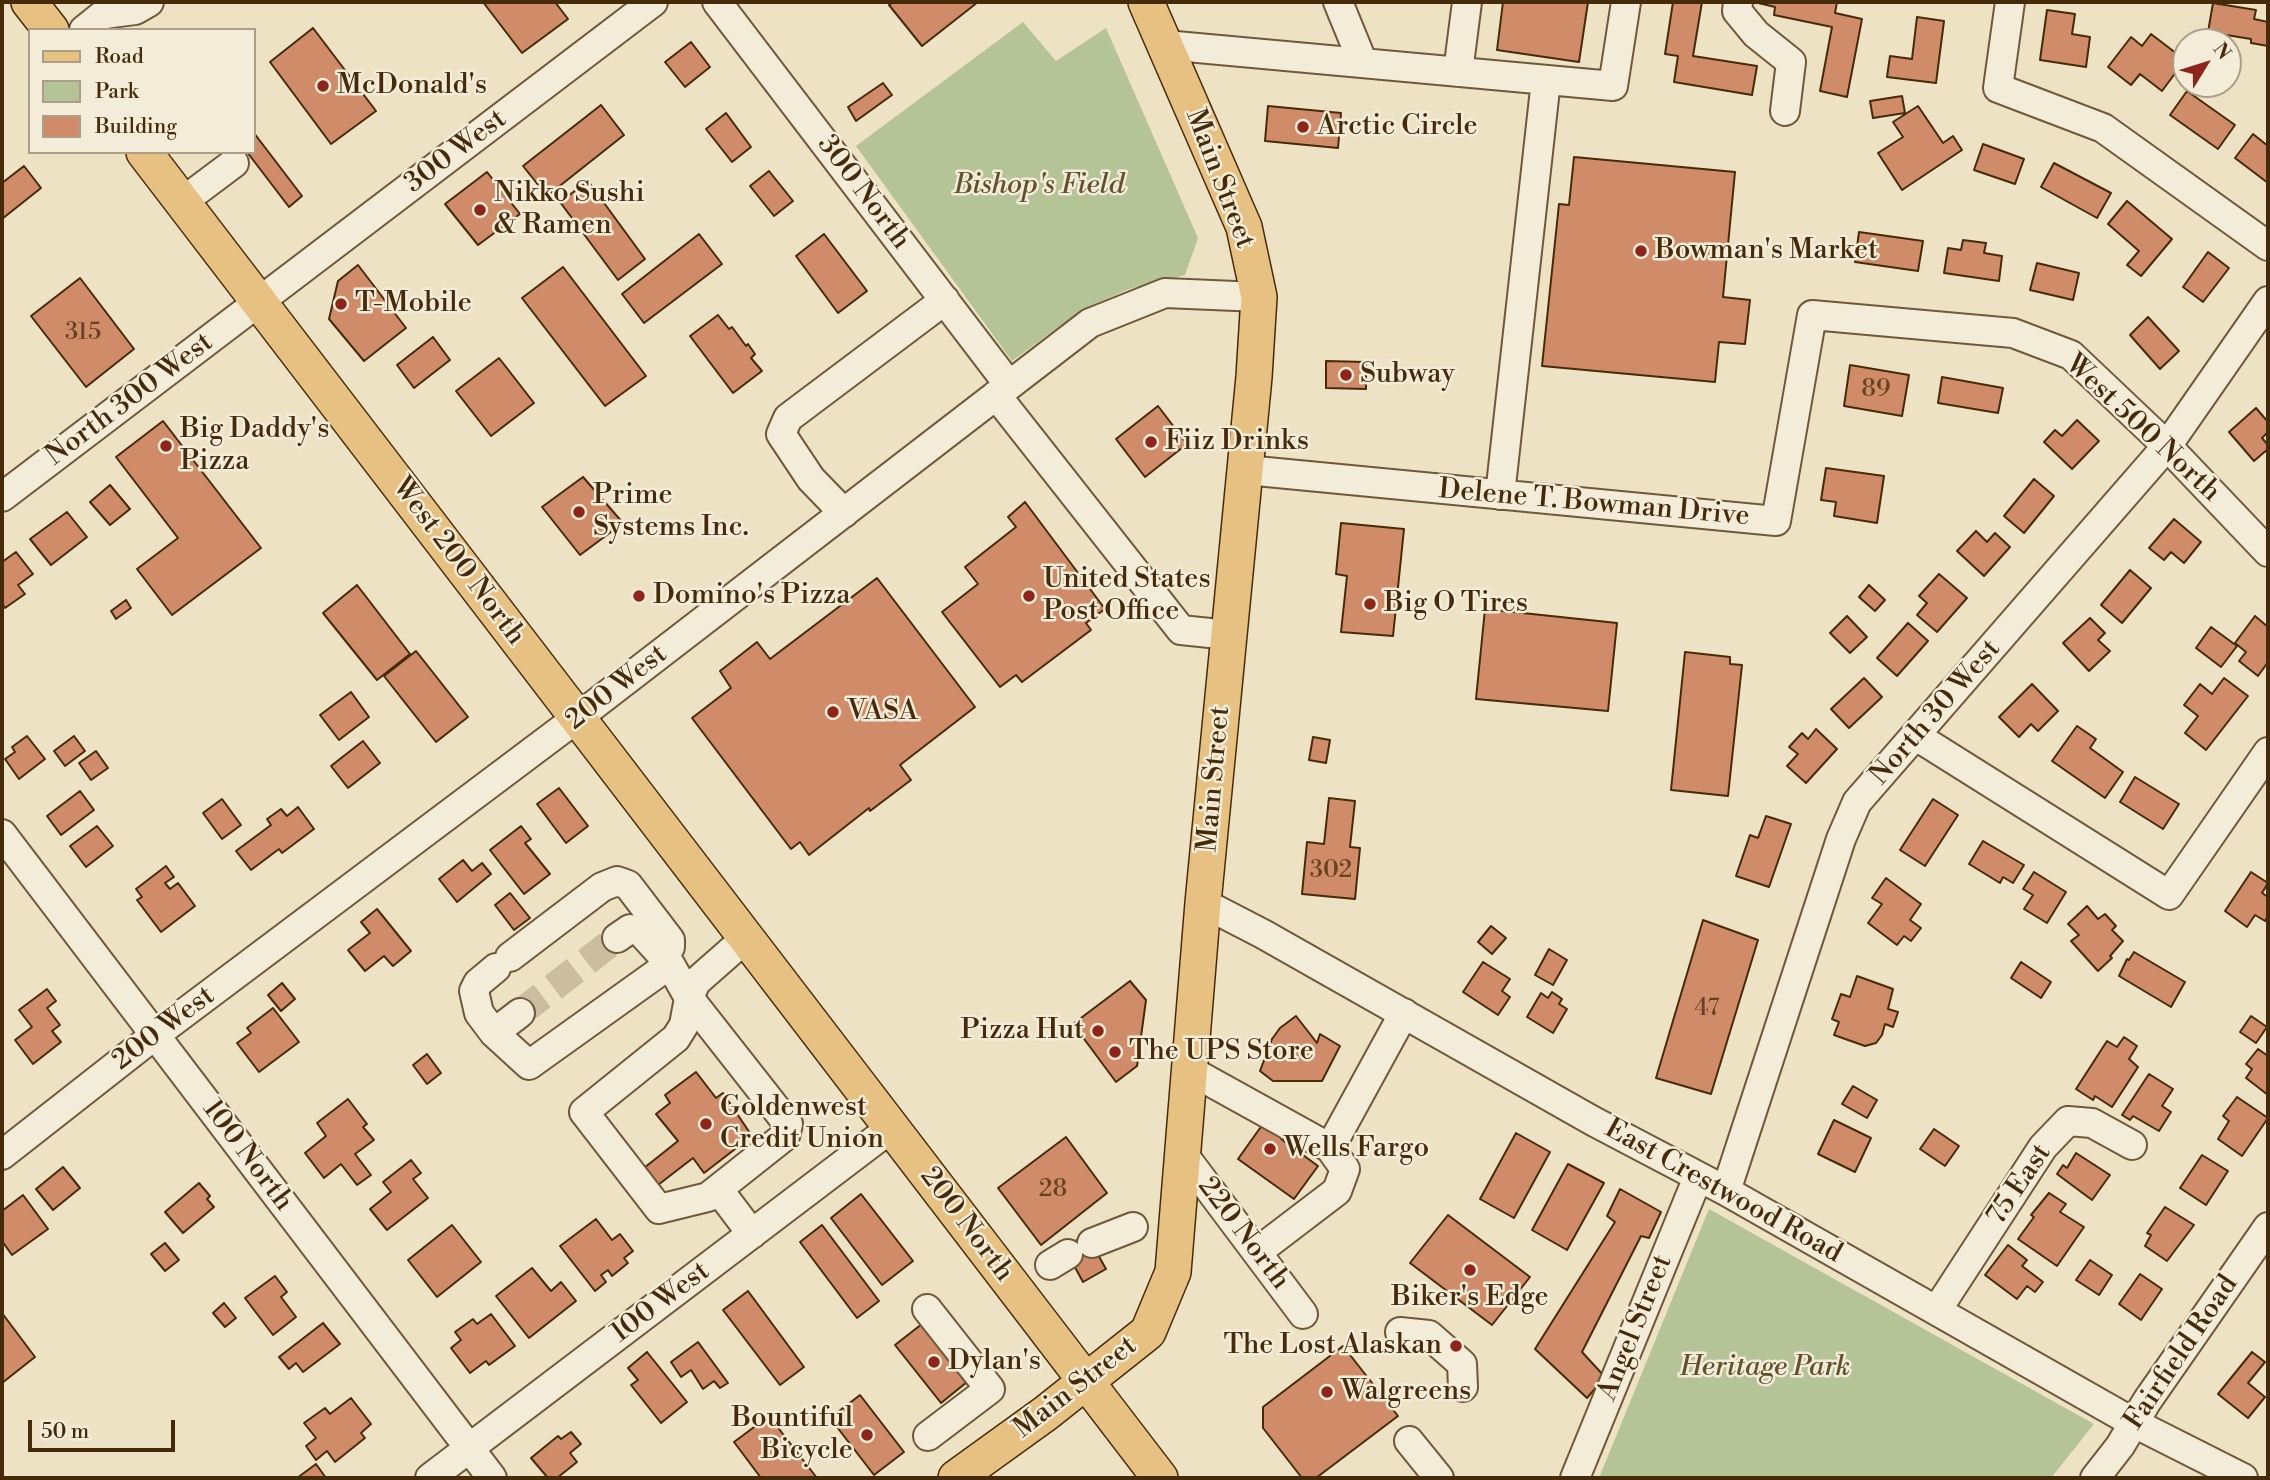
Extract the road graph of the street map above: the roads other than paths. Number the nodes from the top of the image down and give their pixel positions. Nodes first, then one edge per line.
1 (29, 2) edge
2 (149, 2) edge
3 (653, 2) edge
4 (717, 2) edge
5 (1146, 2) edge
6 (1338, 2) edge
7 (1467, 2) edge
8 (1626, 2) edge
9 (1738, 2) edge
10 (2010, 2) edge
11 (49, 28) edge
12 (86, 28) edge
13 (1165, 45) junction
14 (1363, 63) junction
15 (1458, 72) junction
16 (1546, 80) junction
17 (1785, 111) dead end
18 (146, 154) edge
19 (234, 163) dead end
20 (182, 202) junction
21 (2268, 246) edge
22 (1259, 297) junction
23 (945, 300) junction
24 (2268, 301) edge
25 (259, 302) junction
26 (1812, 315) joint
27 (1003, 390) junction
28 (2167, 446) junction
29 (1246, 470) junction
30 (1500, 495) junction
31 (2, 497) edge
32 (844, 513) junction
33 (2261, 545) edge
34 (1228, 635) junction
35 (577, 718) junction
36 (1916, 736) junction
37 (2268, 752) edge
38 (2, 834) edge
39 (1203, 903) junction
40 (617, 938) tunnel mouth
41 (746, 938) junction
42 (670, 964) junction
43 (772, 972) joint
44 (689, 998) junction
45 (520, 1013) tunnel mouth
46 (1404, 1013) junction
47 (494, 1033) junction
48 (155, 1035) junction
49 (1191, 1071) junction
50 (891, 1128) junction
51 (2132, 1145) dead end
52 (1330, 1148) junction
53 (1183, 1154) junction
54 (2, 1155) edge
55 (1699, 1177) junction
56 (718, 1189) junction
57 (1726, 1191) junction
58 (1133, 1227) dead end
59 (2268, 1227) edge
60 (752, 1234) junction
61 (1257, 1252) junction
62 (1070, 1254) dead end
63 (927, 1309) dead end
64 (1937, 1310) junction
65 (1303, 1314) dead end
66 (1400, 1332) dead end
67 (1086, 1381) junction
68 (1463, 1387) dead end
69 (2134, 1423) junction
70 (928, 1436) dead end
71 (1409, 1441) dead end
72 (469, 1449) junction
73 (430, 1478) edge
74 (492, 1478) edge
75 (956, 1478) edge
76 (1160, 1478) edge
77 (1439, 1478) edge
78 (1575, 1478) edge
79 (2095, 1478) edge
80 (2243, 1478) edge

1 - 11 main road
2 - 12 street
3 - 25 street, 300 West
4 - 23 street, 300 North
5 - 13 main road, Main Street
6 - 14 street
7 - 15 street
8 - 16 street
9 - 17 street
10 - 21 street
13 - 14 street
13 - 22 main road, Main Street
14 - 15 street
15 - 16 street
16 - 30 street
18 - 20 main road, West 200 North
19 - 20 street
20 - 25 main road, West 200 North
22 - 27 street, 200 West
22 - 29 main road, Main Street
23 - 27 street, 300 North
23 - 32 street
24 - 28 street, North 30 West
25 - 31 street, North 300 West
25 - 35 main road, West 200 North
26 - 28 street, West 500 North
26 - 30 street, Delene T. Bowman Drive
27 - 32 street, 200 West
27 - 34 street, 300 North
28 - 33 street, West 500 North
28 - 36 street, North 30 West
29 - 30 street, Delene T. Bowman Drive
29 - 34 main road, Main Street
32 - 35 street, 200 West
34 - 39 main road, Main Street
35 - 41 main road, West 200 North
35 - 48 street, 200 West
36 - 37 street
36 - 57 street, North 30 West
38 - 48 street, 100 North
39 - 46 street, East Crestwood Road
39 - 49 main road, Main Street
40 - 42 street
41 - 43 main road, West 200 North
41 - 44 street
42 - 44 street
42 - 47 street
42 - 47 street
43 - 50 main road, 200 North
44 - 56 street
44 - 56 street
45 - 47 street
46 - 52 street
46 - 55 street, East Crestwood Road
48 - 54 street, 200 West
48 - 72 street, 100 North
49 - 52 street
49 - 53 main road, Main Street
50 - 60 street, 100 West
50 - 67 main road, 200 North
51 - 64 street, 75 East
52 - 61 street
53 - 61 street, 220 North
53 - 67 main road, Main Street
55 - 57 street, East Crestwood Road
55 - 78 street, Angel Street
56 - 60 street
57 - 64 street, East Crestwood Road
58 - 62 street
59 - 69 street, Fairfield Road
60 - 72 street, 100 West
61 - 65 street, 220 North
63 - 70 street
64 - 69 street, East Crestwood Road
66 - 68 street
67 - 75 main road, Main Street
67 - 76 main road, 200 North
69 - 79 street, Fairfield Road
69 - 80 street, East Crestwood Road
71 - 77 street
72 - 73 street, 100 West
72 - 74 street, 100 North

